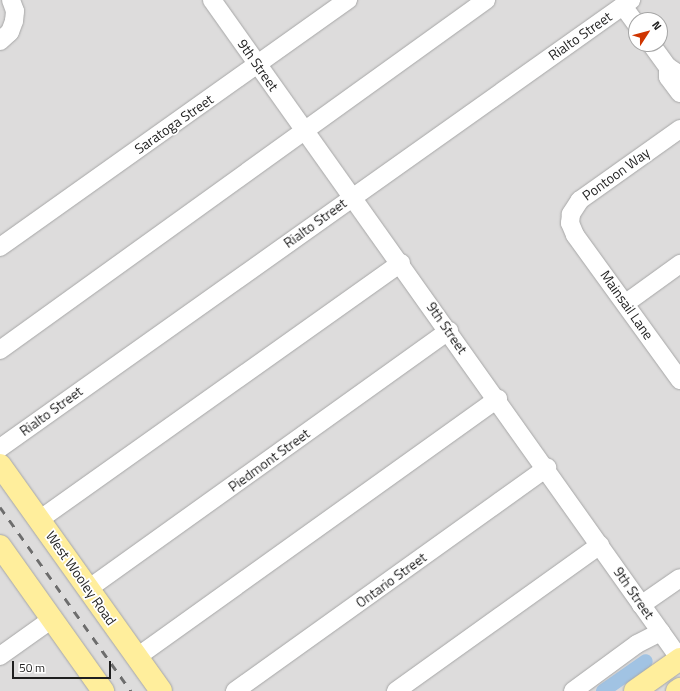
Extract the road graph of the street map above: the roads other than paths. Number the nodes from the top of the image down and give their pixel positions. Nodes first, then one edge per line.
1 (11, 0) edge
2 (212, 0) edge
3 (348, 0) edge
4 (486, 0) edge
5 (627, 3) edge
6 (0, 41) edge
7 (658, 52) edge
8 (258, 64) junction
9 (674, 71) edge
10 (680, 93) edge
11 (680, 129) edge
12 (305, 131) junction
13 (352, 196) junction
14 (573, 231) joint
15 (0, 247) edge
16 (401, 263) junction
17 (680, 264) edge
18 (626, 303) junction
19 (449, 331) junction
20 (0, 350) edge
21 (680, 380) edge
22 (498, 399) junction
23 (0, 448) edge
24 (0, 465) edge
25 (547, 468) junction
26 (39, 520) junction
27 (600, 545) junction
28 (0, 546) edge
29 (680, 578) edge
30 (88, 589) junction
31 (641, 604) junction
32 (52, 619) junction
33 (661, 632) junction
34 (0, 656) edge
35 (137, 657) junction
36 (680, 659) edge
37 (680, 689) edge
38 (103, 691) edge
39 (161, 691) edge
40 (235, 691) edge
41 (396, 691) edge
42 (573, 691) edge
43 (635, 691) edge
44 (677, 691) edge

1 - 6 street
2 - 8 street, 9th Street
3 - 8 street, Saratoga Street
4 - 12 street
5 - 13 street, Rialto Street
7 - 9 street
8 - 12 street, 9th Street
8 - 15 street, Saratoga Street
9 - 10 street
11 - 14 street, Pontoon Way
12 - 13 street, 9th Street
12 - 20 street
13 - 16 street, 9th Street
13 - 23 street, Rialto Street
14 - 18 street, Mainsail Lane
16 - 19 street, 9th Street
16 - 26 street
17 - 18 street
18 - 21 street, Mainsail Lane
19 - 22 street, 9th Street
19 - 30 street, Piedmont Street
22 - 25 street, 9th Street
22 - 35 street
24 - 26 main road, West Wooley Road
25 - 27 street, 9th Street
25 - 40 street, Ontario Street
26 - 30 main road, West Wooley Road
27 - 31 street, 9th Street
27 - 41 street
28 - 32 main road
29 - 31 street
30 - 35 main road, West Wooley Road
31 - 33 street, 9th Street
32 - 34 street
32 - 38 main road
33 - 36 street, 9th Street
33 - 42 street
35 - 39 main road, West Wooley Road
36 - 43 main road
37 - 44 main road

